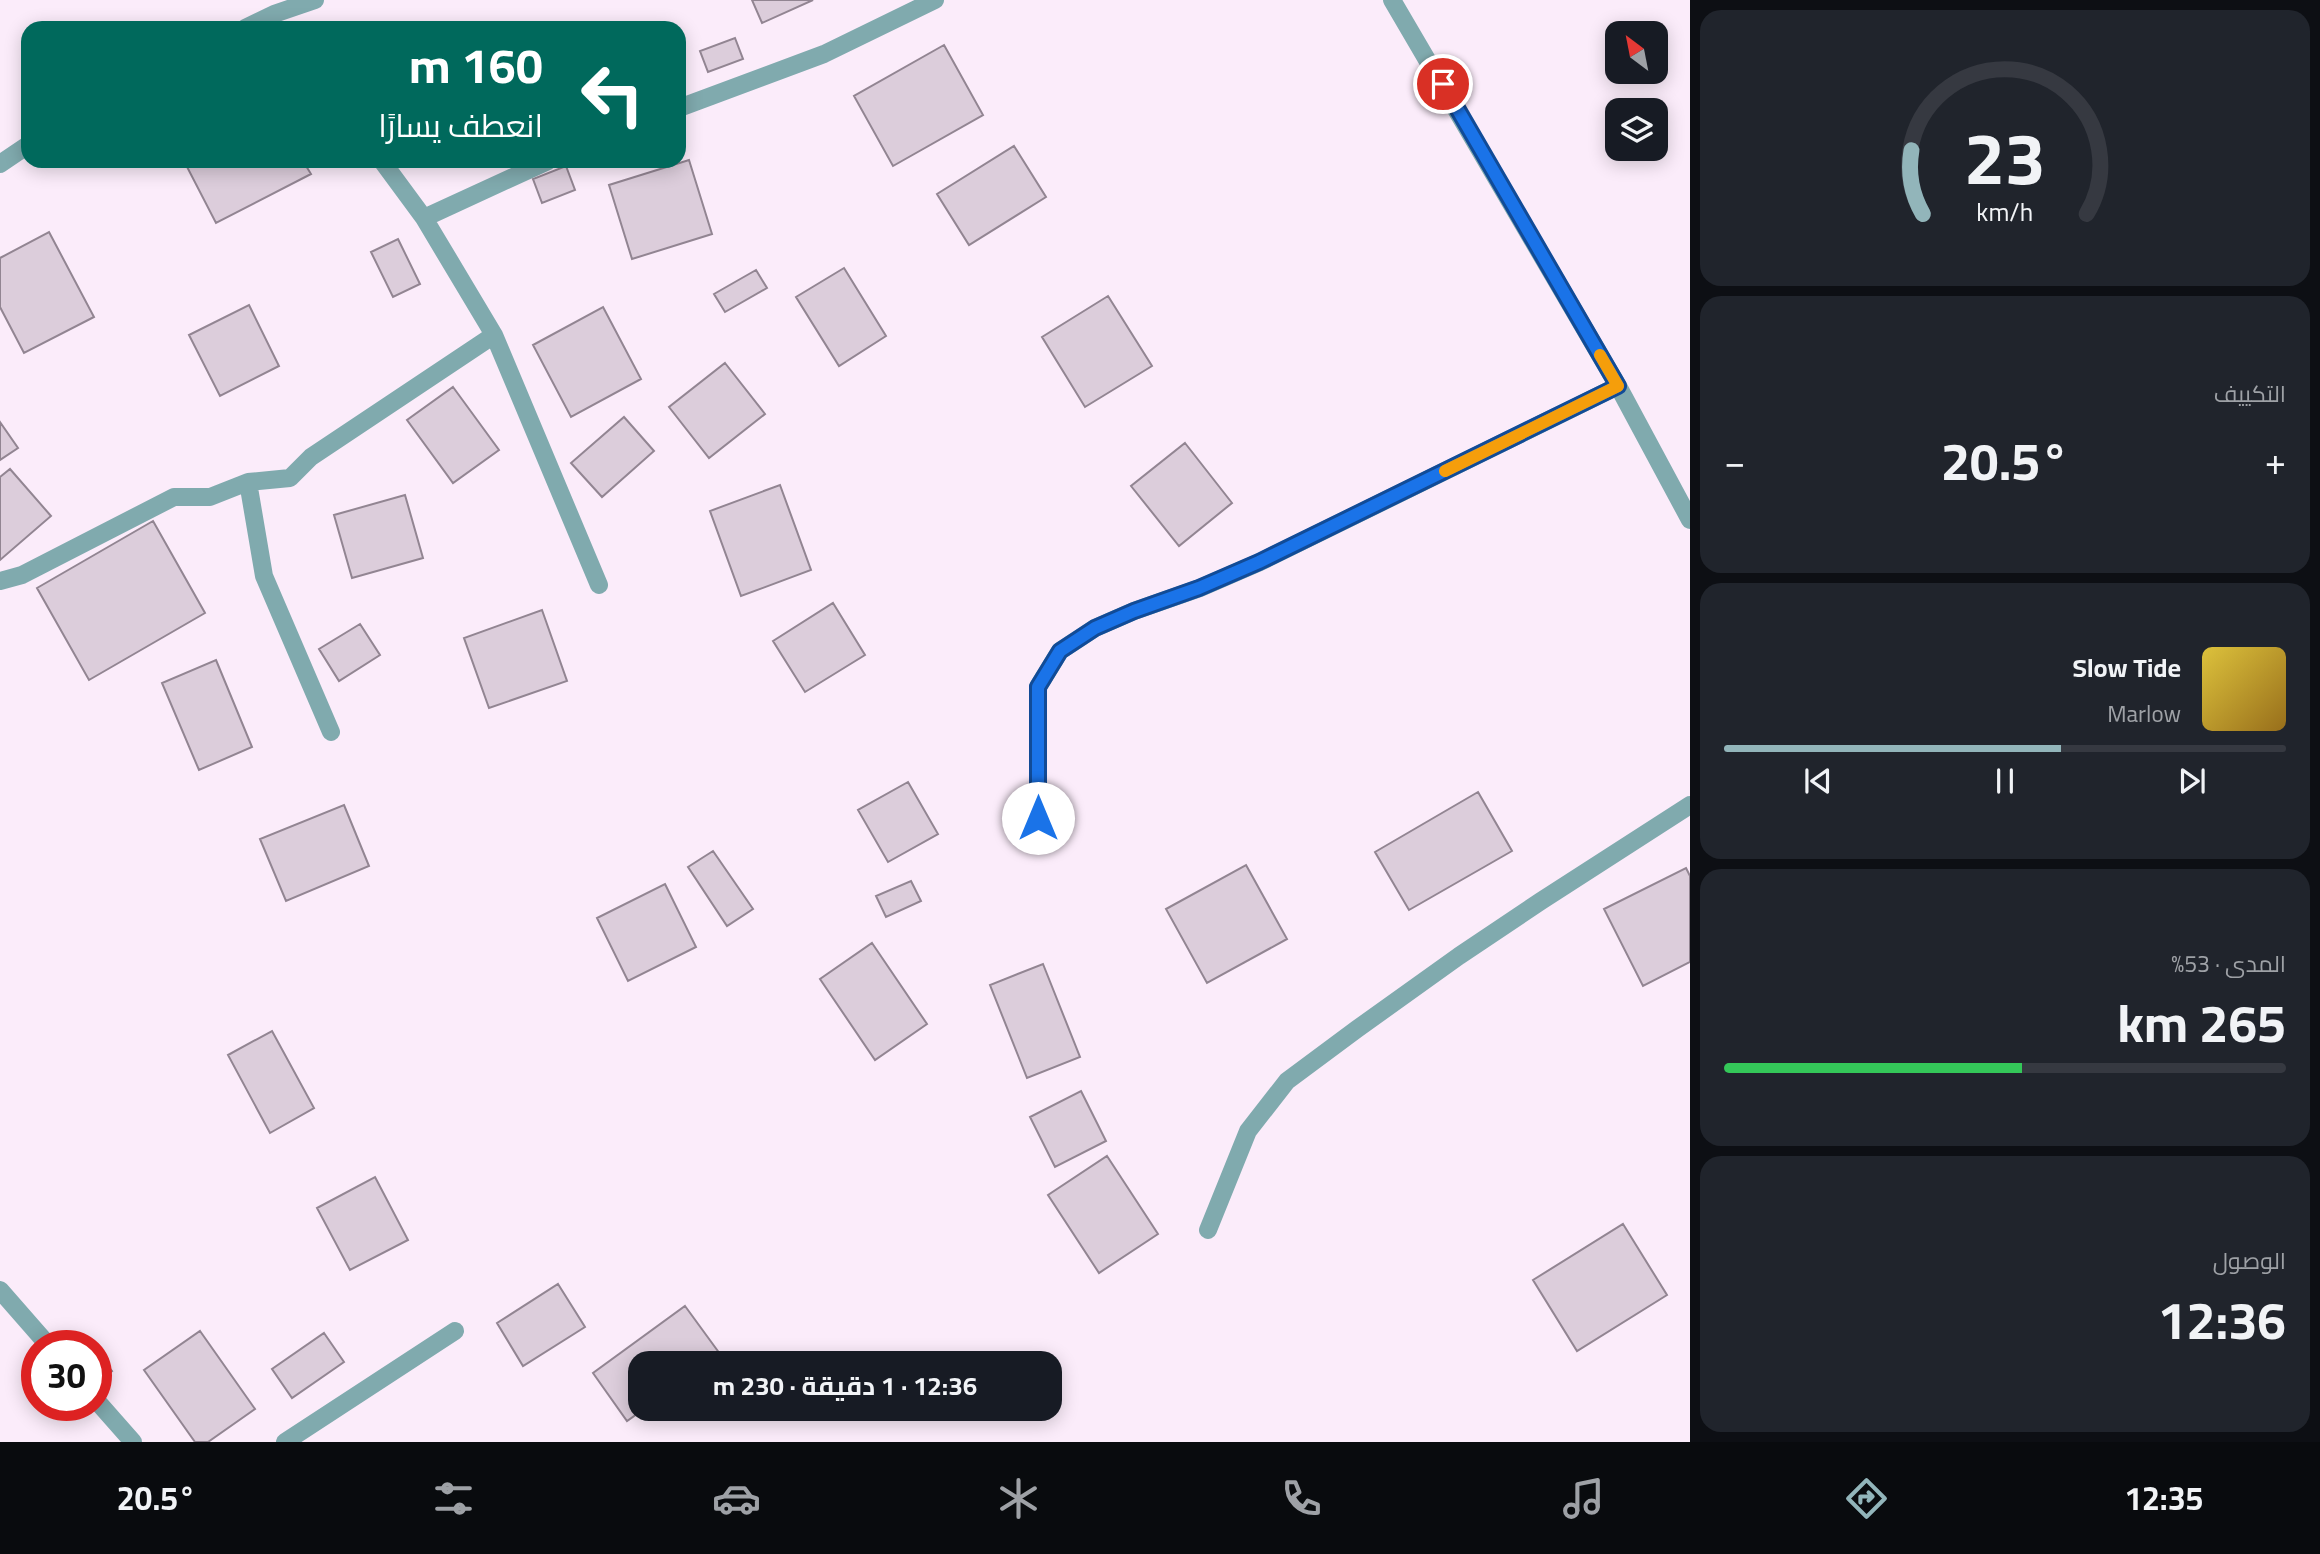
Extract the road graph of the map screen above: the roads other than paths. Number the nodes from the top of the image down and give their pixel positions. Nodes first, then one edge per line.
1 (315, 0) edge
2 (935, 0) edge
3 (1392, 0) edge
4 (279, 21) edge
5 (686, 104) edge
6 (21, 150) edge
7 (0, 164) edge
8 (387, 168) edge
9 (533, 168) edge
10 (424, 218) junction
11 (494, 335) junction
12 (1618, 386) junction
13 (248, 482) junction
14 (1690, 520) edge
15 (0, 581) edge
16 (599, 585) dead end
17 (331, 732) dead end
18 (1690, 805) edge
19 (1038, 818) dead end
20 (1208, 1230) dead end
21 (0, 1290) edge
22 (35, 1330) edge
23 (455, 1331) dead end
24 (112, 1418) edge
25 (133, 1442) edge
26 (285, 1442) edge

1 - 4 street
2 - 5 street
3 - 12 street
6 - 7 street
8 - 10 street
9 - 10 street
10 - 11 street
11 - 13 street
11 - 16 street
12 - 14 street
12 - 19 street
13 - 15 street
13 - 17 street
18 - 20 street
21 - 22 street
23 - 26 street
24 - 25 street

